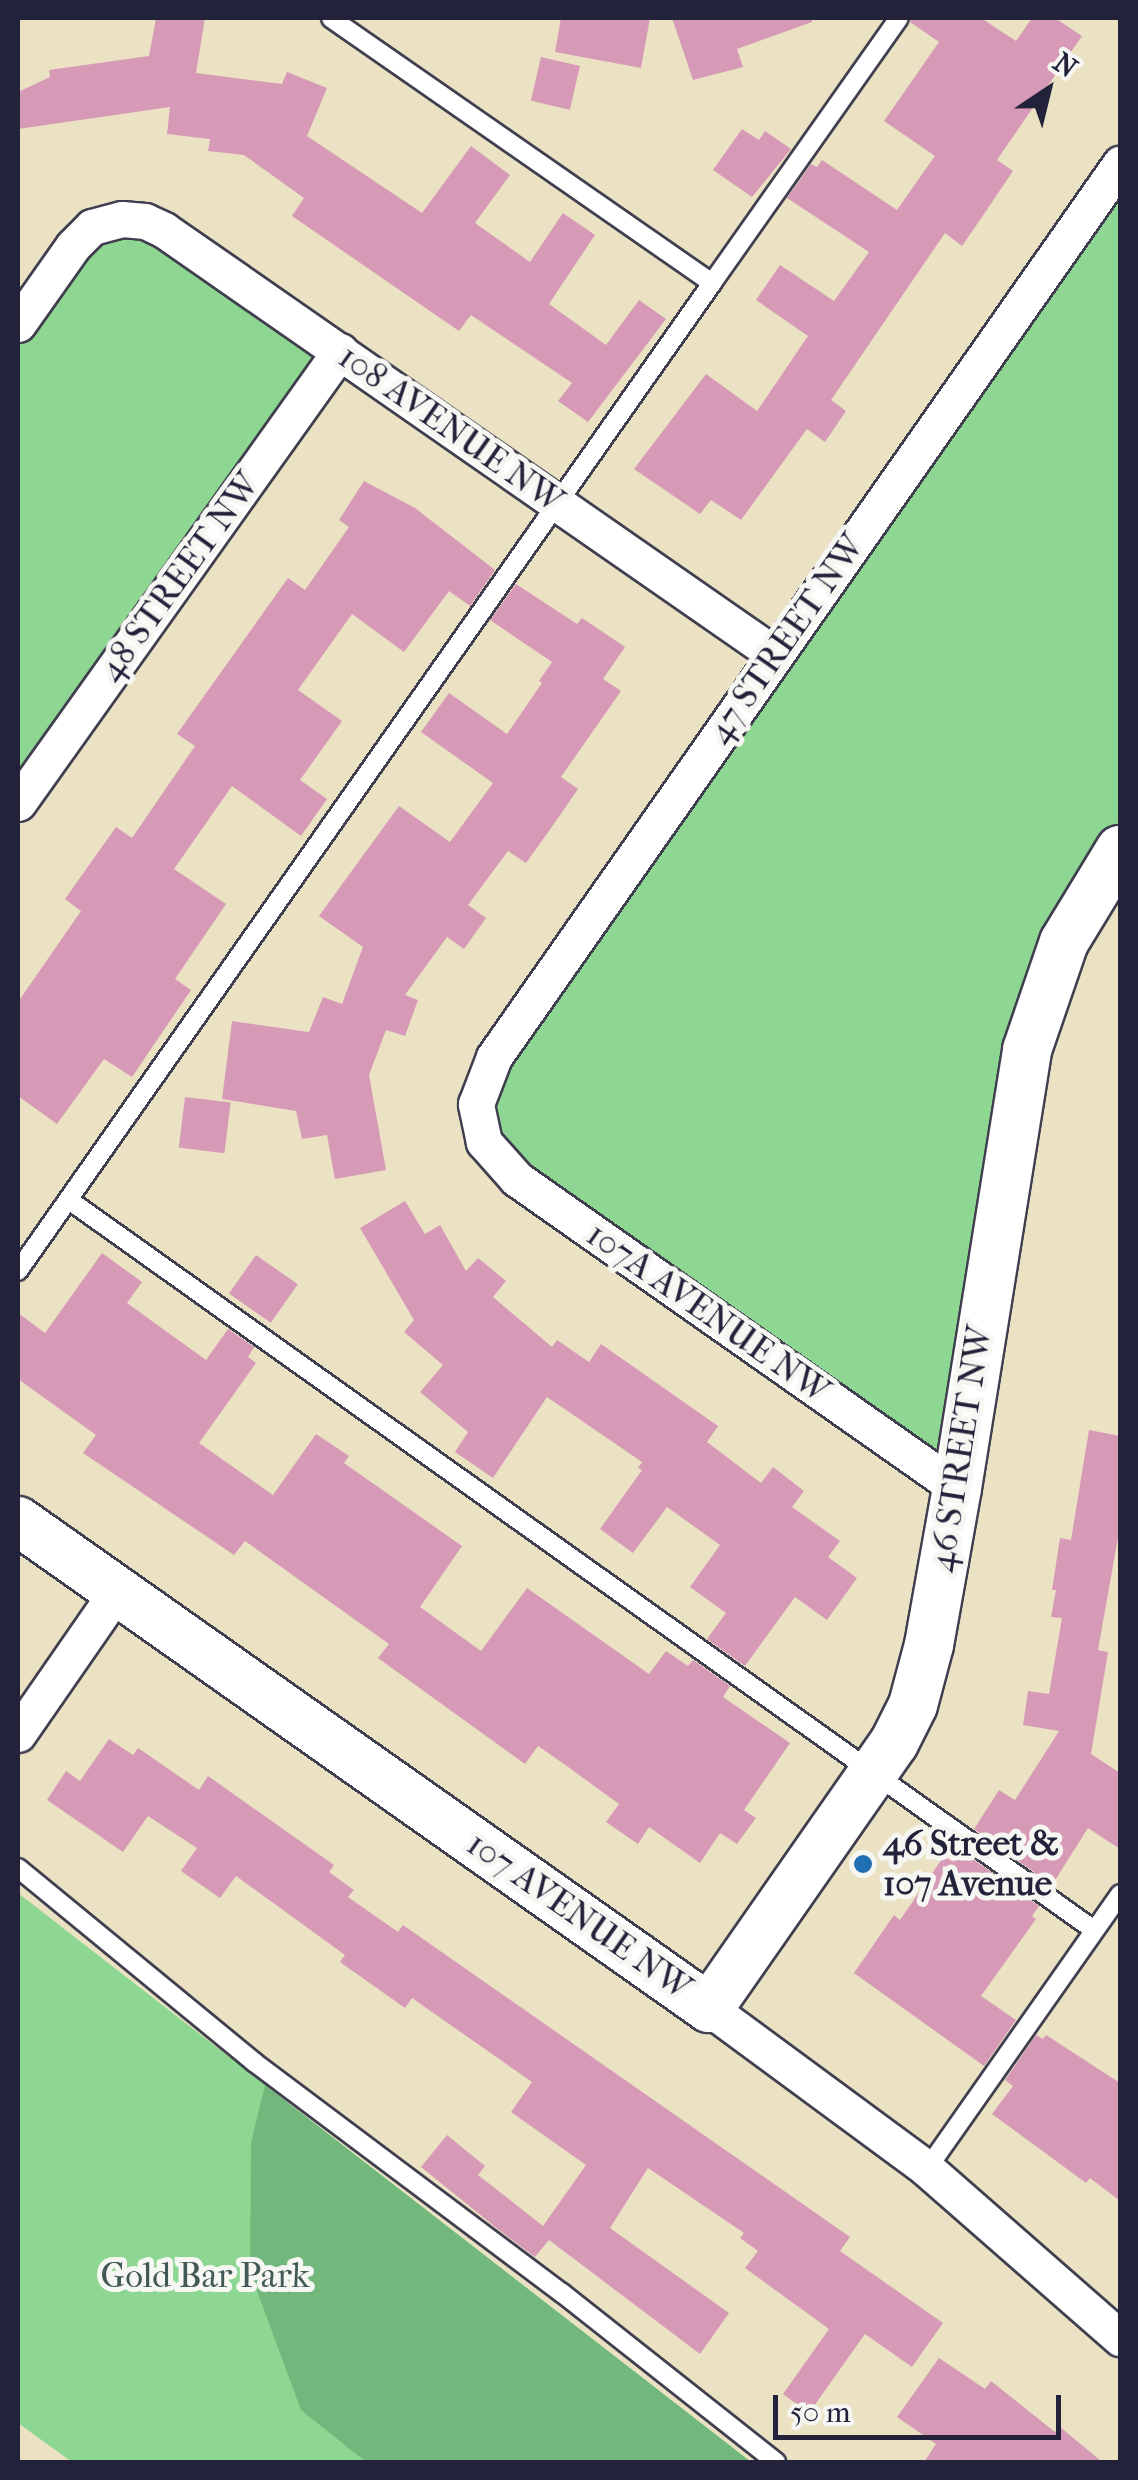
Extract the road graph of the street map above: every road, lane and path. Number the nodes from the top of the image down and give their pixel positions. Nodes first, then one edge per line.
1 (331, 18) edge
2 (899, 18) edge
3 (1120, 164) edge
4 (712, 283) junction
5 (18, 324) edge
6 (340, 351) junction
7 (557, 502) junction
8 (774, 654) junction
9 (18, 802) edge
10 (1120, 850) edge
11 (477, 1124) joint
12 (69, 1200) junction
13 (18, 1271) edge
14 (957, 1488) junction
15 (18, 1521) edge
16 (117, 1591) junction
17 (18, 1734) edge
18 (871, 1775) junction
19 (18, 1868) edge
20 (1120, 1894) edge
21 (1094, 1930) junction
22 (710, 2008) junction
23 (927, 2168) junction
24 (1120, 2338) edge
25 (776, 2462) edge

1 - 4 lane
2 - 4 lane
3 - 8 street, 47 STREET NW
4 - 7 lane
5 - 6 street, 108 AVENUE NW
6 - 7 street, 108 AVENUE NW
6 - 9 street, 48 STREET NW
7 - 8 street, 108 AVENUE NW
7 - 12 lane
8 - 11 street, 47 STREET NW
10 - 14 street, 46 STREET NW
11 - 14 street, 107A AVENUE NW
12 - 13 lane
12 - 18 lane
14 - 18 street, 46 STREET NW
15 - 16 street, 107 AVENUE NW
16 - 17 street
16 - 22 street, 107 AVENUE NW
18 - 21 lane
18 - 22 street, 46 STREET NW
19 - 25 lane
20 - 21 lane
21 - 23 lane
22 - 23 street, 107 AVENUE NW
23 - 24 street, 107 AVENUE NW

